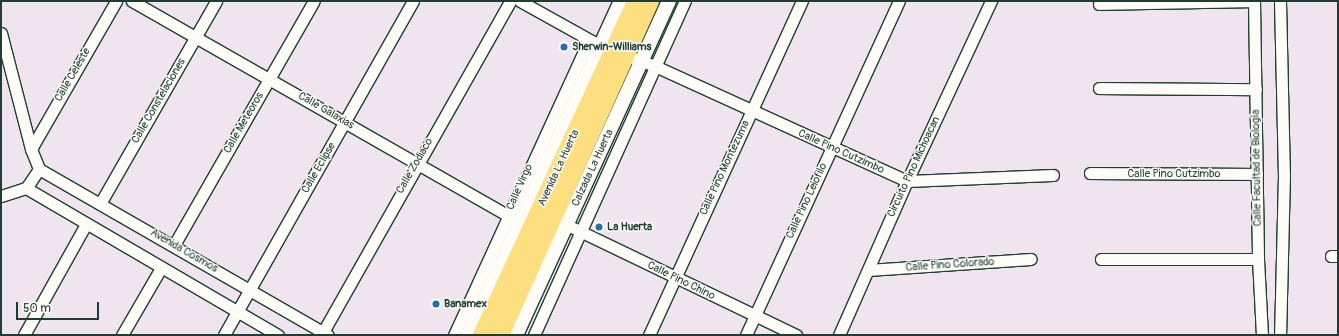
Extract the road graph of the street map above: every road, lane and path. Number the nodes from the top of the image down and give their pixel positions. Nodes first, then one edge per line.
1 (116, 1) edge
2 (132, 1) edge
3 (216, 1) edge
4 (314, 1) edge
5 (413, 1) edge
6 (510, 1) edge
7 (520, 1) edge
8 (621, 1) edge
9 (636, 1) edge
10 (650, 1) edge
11 (669, 1) edge
12 (685, 1) edge
13 (802, 1) edge
14 (899, 1) edge
15 (991, 1) edge
16 (1254, 1) edge
17 (1280, 1) edge
18 (1099, 4) dead end
19 (1, 32) edge
20 (196, 37) junction
21 (607, 48) junction
22 (649, 64) junction
23 (269, 79) junction
24 (1099, 88) dead end
25 (1256, 89) junction
26 (751, 111) junction
27 (345, 122) junction
28 (832, 148) junction
29 (31, 149) junction
30 (417, 163) junction
31 (39, 169) junction
32 (1090, 173) dead end
33 (1257, 174) junction
34 (1053, 175) dead end
35 (906, 181) junction
36 (26, 188) junction
37 (4, 195) edge
38 (101, 202) junction
39 (1, 206) edge
40 (508, 214) junction
41 (560, 222) junction
42 (86, 224) junction
43 (526, 225) junction
44 (582, 231) junction
45 (174, 245) junction
46 (1031, 259) dead end
47 (1101, 259) dead end
48 (1258, 259) junction
49 (161, 268) junction
50 (868, 270) junction
51 (675, 278) junction
52 (250, 289) junction
53 (237, 312) junction
54 (755, 316) junction
55 (325, 333) edge
56 (24, 335) edge
57 (122, 335) edge
58 (224, 335) edge
59 (278, 335) edge
60 (454, 335) edge
61 (468, 335) edge
62 (482, 335) edge
63 (500, 335) edge
64 (516, 335) edge
65 (534, 335) edge
66 (649, 335) edge
67 (746, 335) edge
68 (796, 335) edge
69 (839, 335) edge
70 (1262, 335) edge
71 (1280, 335) edge

1 - 29 street, Calle Celeste
2 - 20 street, Calle Galaxias
3 - 20 street, Calle Constelaciones
4 - 23 street, Calle Meteoros
5 - 27 street, Calle Eclipse
6 - 30 street, Calle Zodiaco
7 - 21 street, Calle Pino Cutzimbo
8 - 21 street
9 - 21 main road, Avenida La Huerta
10 - 21 main road, Avenida La Huerta
11 - 22 street, Calzada La Huerta
12 - 22 street, Calzada La Huerta
13 - 26 street, Calle Pino Montezuma
14 - 28 street, Calle Pino Leiofilo
15 - 35 street, Circuito Pino Michoacan
16 - 18 street
16 - 25 street, Calle Facultad de Biología
17 - 71 street
19 - 29 street
20 - 23 street, Calle Galaxias
20 - 38 street, Calle Constelaciones
21 - 22 street, Calle Pino Cutzimbo
21 - 40 street, Calle Virgo
21 - 41 main road, Avenida La Huerta
21 - 43 main road, Avenida La Huerta
22 - 26 street, Calle Pino Cutzimbo
22 - 41 street, Calzada La Huerta
22 - 44 street, Calzada La Huerta
23 - 27 street, Calle Galaxias
23 - 45 street, Calle Meteoros
24 - 25 street
25 - 33 street, Calle Facultad de Biología
26 - 28 street, Calle Pino Cutzimbo
26 - 51 street, Calle Pino Montezuma
27 - 30 street, Calle Galaxias
27 - 52 street, Calle Eclipse
28 - 35 street, Calle Pino Cutzimbo
28 - 54 street, Calle Pino Leiofilo
29 - 31 street
30 - 40 street, Calle Galaxias
30 - 55 street, Calle Zodiaco
31 - 36 street
31 - 38 street, Avenida Cosmos
32 - 33 street, Calle Pino Cutzimbo
33 - 48 street, Calle Facultad de Biología
34 - 35 street, Calle Pino Cutzimbo
35 - 50 street, Circuito Pino Michoacan
36 - 37 street
36 - 42 street
37 - 39 street
38 - 45 street, Avenida Cosmos
40 - 43 street, Calle Galaxias
40 - 60 street, Calle Virgo
41 - 44 street, Calle Pino Chino
41 - 63 main road, Avenida La Huerta
41 - 64 street, Calzada La Huerta
42 - 49 street
42 - 56 street
43 - 61 street
43 - 62 main road, Avenida La Huerta
44 - 51 street, Calle Pino Chino
44 - 65 street, Calzada La Huerta
45 - 52 street, Avenida Cosmos
46 - 50 street, Calle Pino Colorado
47 - 48 street
48 - 70 street, Calle Facultad de Biología
49 - 53 street
49 - 57 street
50 - 69 street, Circuito Pino Michoacan
51 - 54 street, Calle Pino Chino
51 - 66 street, Calle Pino Montezuma
52 - 53 street, Calle Eclipse
52 - 55 street, Avenida Cosmos
53 - 58 street, Calle Eclipse
53 - 59 street
54 - 67 street, Calle Pino Leiofilo
54 - 68 street, Calle Pino Chino

